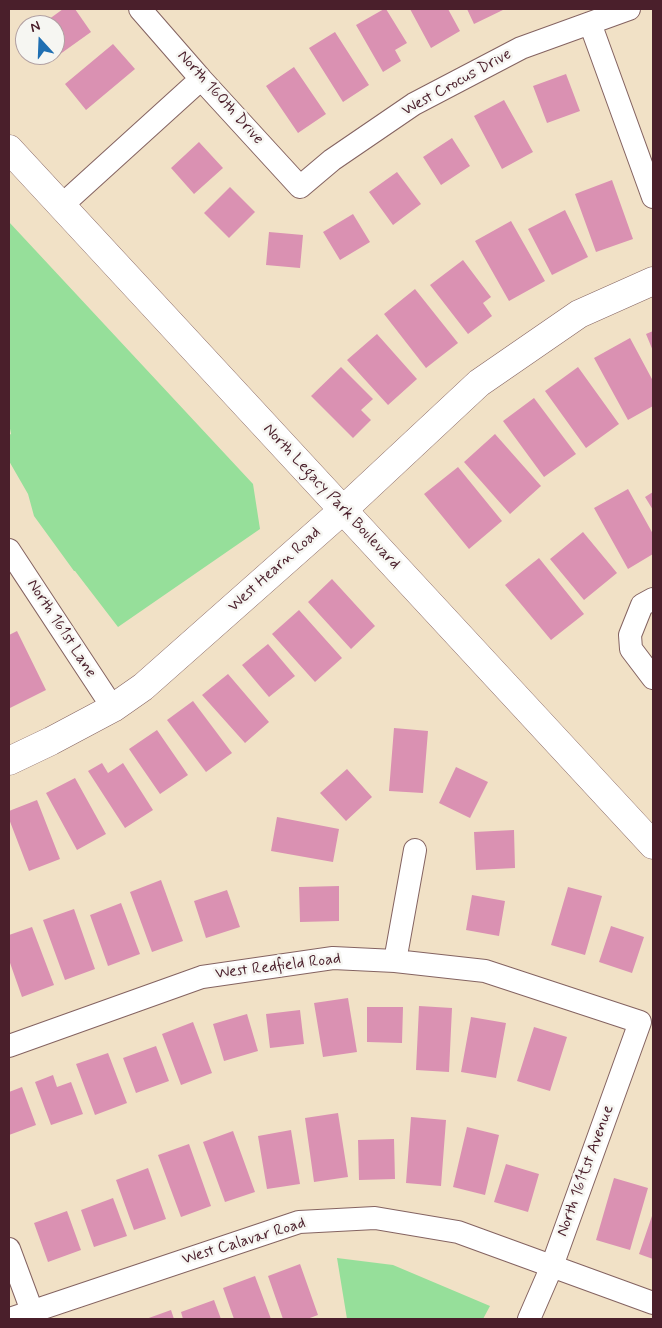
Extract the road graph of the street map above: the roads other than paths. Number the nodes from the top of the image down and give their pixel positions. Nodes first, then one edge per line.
1 (140, 9) edge
2 (629, 9) edge
3 (590, 23) junction
4 (201, 79) junction
5 (9, 149) edge
6 (300, 187) joint
7 (653, 197) edge
8 (61, 206) junction
9 (653, 281) edge
10 (343, 510) junction
11 (9, 550) edge
12 (653, 599) edge
13 (653, 678) edge
14 (113, 708) junction
15 (9, 761) edge
16 (653, 845) edge
17 (415, 850) dead end
18 (395, 960) junction
19 (640, 1022) joint
20 (9, 1046) edge
21 (9, 1249) edge
22 (552, 1266) junction
23 (653, 1303) edge
24 (32, 1311) junction
25 (10, 1319) edge
26 (529, 1319) edge

1 - 4 street, North 160th Drive
2 - 3 street, West Crocus Drive
3 - 6 street, West Crocus Drive
3 - 7 street
4 - 6 street, North 160th Drive
4 - 8 street
5 - 8 street, North Legacy Park Boulevard
8 - 10 street, North Legacy Park Boulevard
9 - 10 street, West Hearn Road
10 - 14 street, West Hearn Road
10 - 16 street, North Legacy Park Boulevard
11 - 14 street, North 161st Lane
12 - 13 street
14 - 15 street, West Hearn Road
17 - 18 street
18 - 19 street, West Redfield Road
18 - 20 street, West Redfield Road
19 - 22 street, North 161tst Avenue
21 - 24 street
22 - 23 street, West Calavar Road
22 - 24 street, West Calavar Road
22 - 26 street, North 161tst Avenue
24 - 25 street, West Calavar Road

